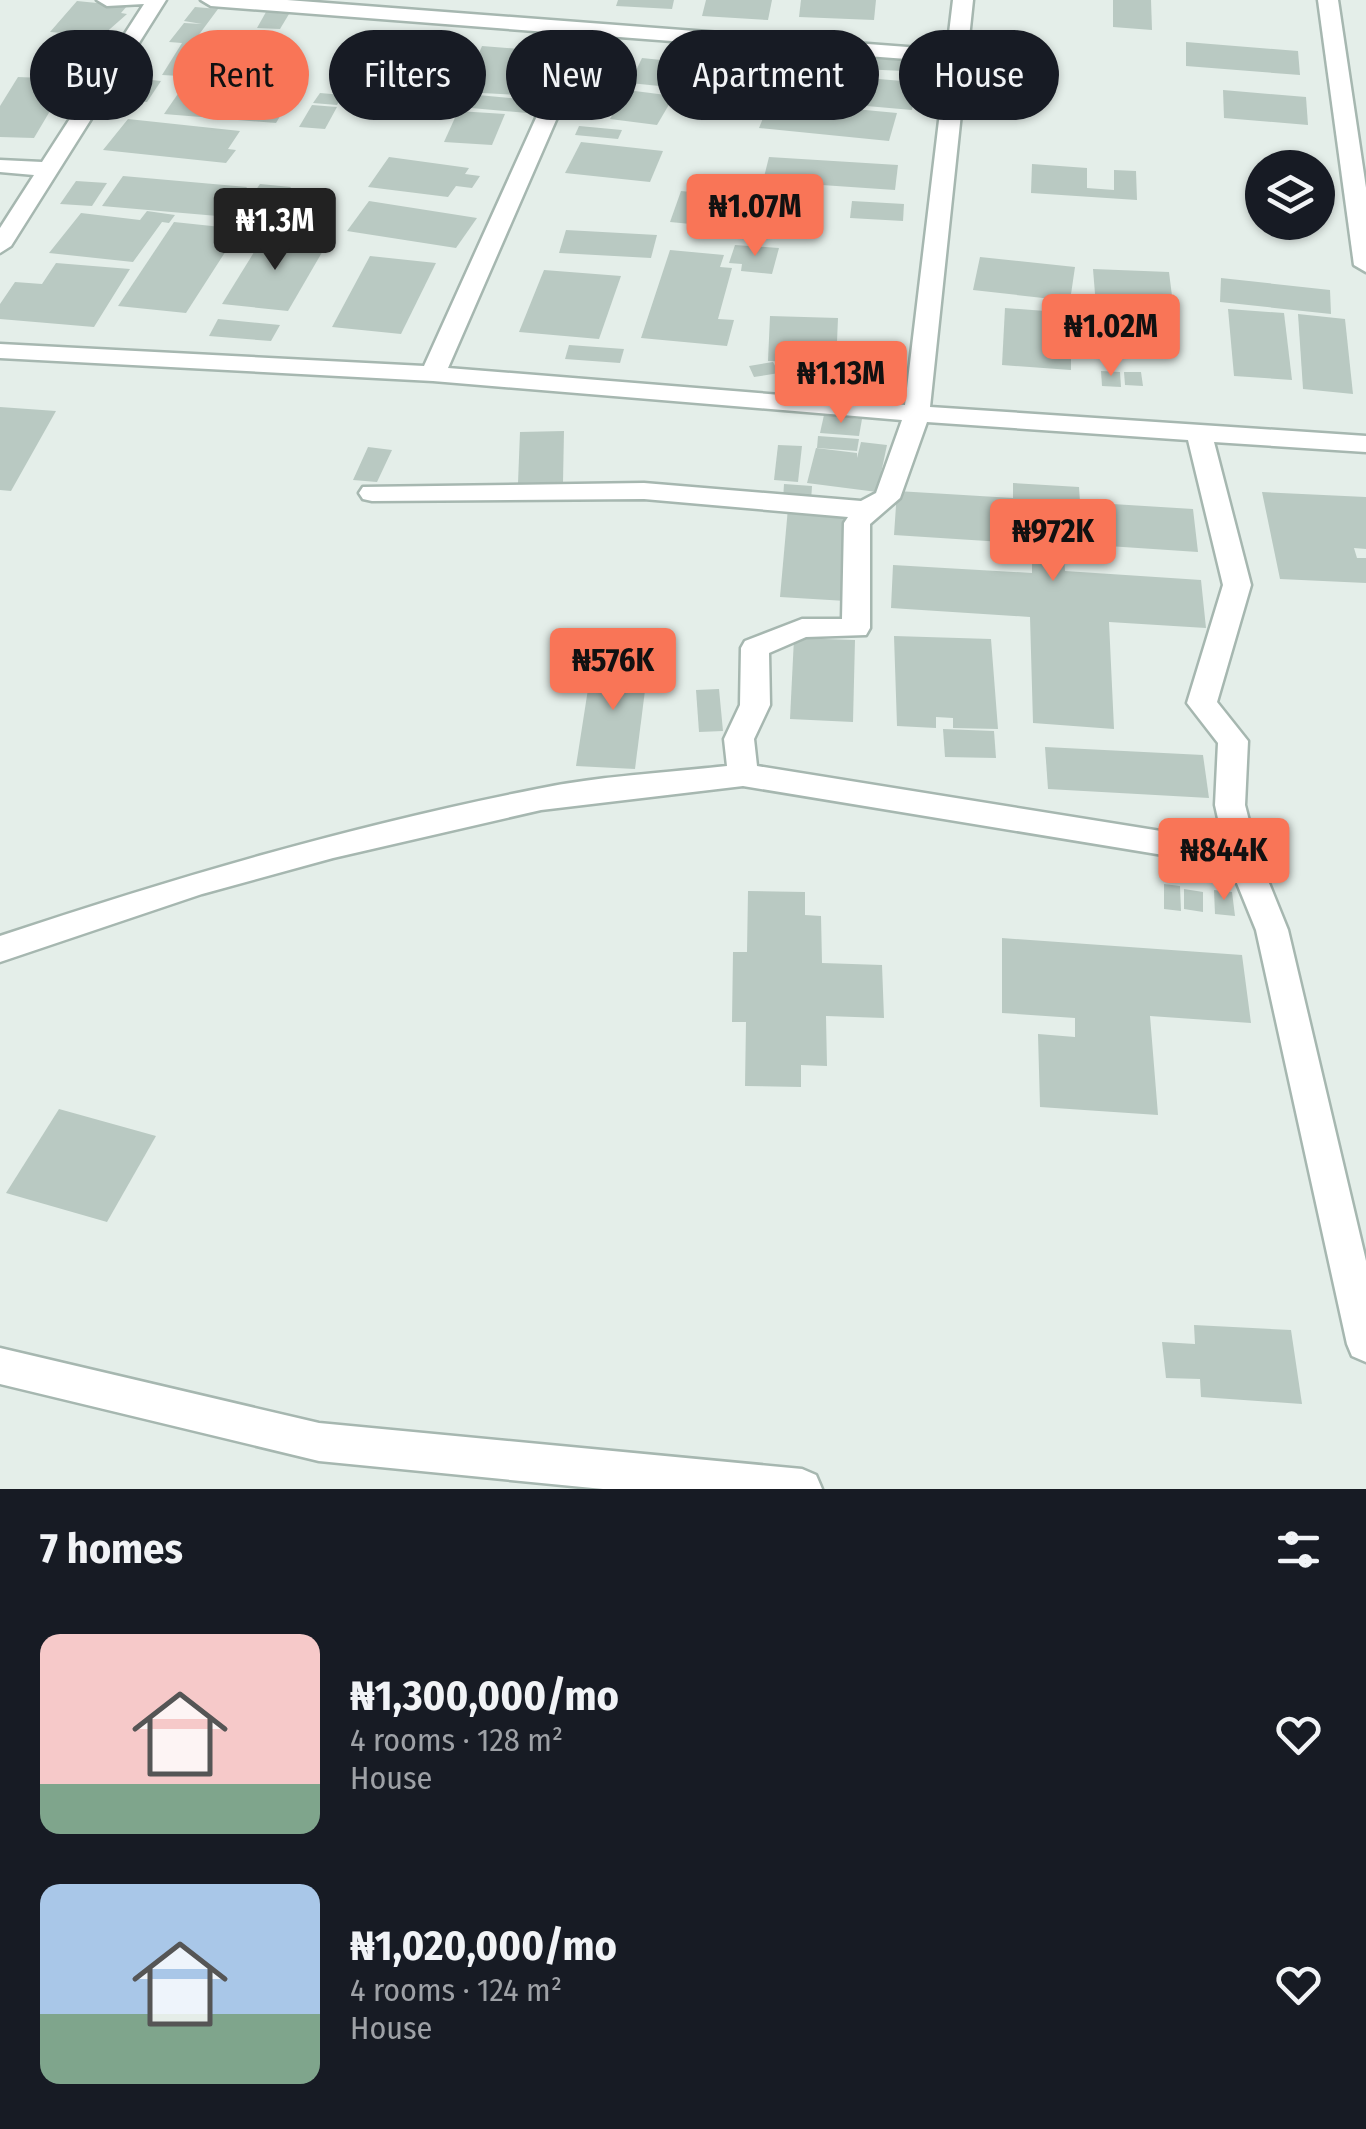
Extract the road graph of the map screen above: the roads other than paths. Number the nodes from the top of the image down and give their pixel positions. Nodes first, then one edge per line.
1 (107, 0) edge
2 (138, 0) edge
3 (156, 0) edge
4 (211, 0) edge
5 (963, 0) edge
6 (1328, 0) edge
7 (585, 30) edge
8 (960, 30) edge
9 (637, 34) edge
10 (899, 53) edge
11 (545, 120) edge
12 (951, 120) edge
13 (0, 166) edge
14 (47, 169) junction
15 (1360, 170) edge
16 (0, 246) edge
17 (1366, 265) edge
18 (0, 351) edge
19 (432, 374) junction
20 (917, 414) junction
21 (1198, 434) junction
22 (1366, 444) edge
23 (372, 494) dead end
24 (868, 510) junction
25 (743, 775) junction
26 (1242, 856) junction
27 (0, 949) edge
28 (1366, 1344) edge
29 (0, 1366) edge
30 (802, 1489) edge

1 - 2 street
3 - 14 street
4 - 7 street
5 - 8 street
6 - 15 street
9 - 10 street
11 - 19 street
12 - 20 street
13 - 14 street
14 - 16 street
15 - 17 street
18 - 19 street
19 - 20 street
20 - 21 street
20 - 24 street
21 - 22 street
21 - 26 street
23 - 24 street
24 - 25 street
25 - 26 street
25 - 27 street
26 - 28 street
29 - 30 street

